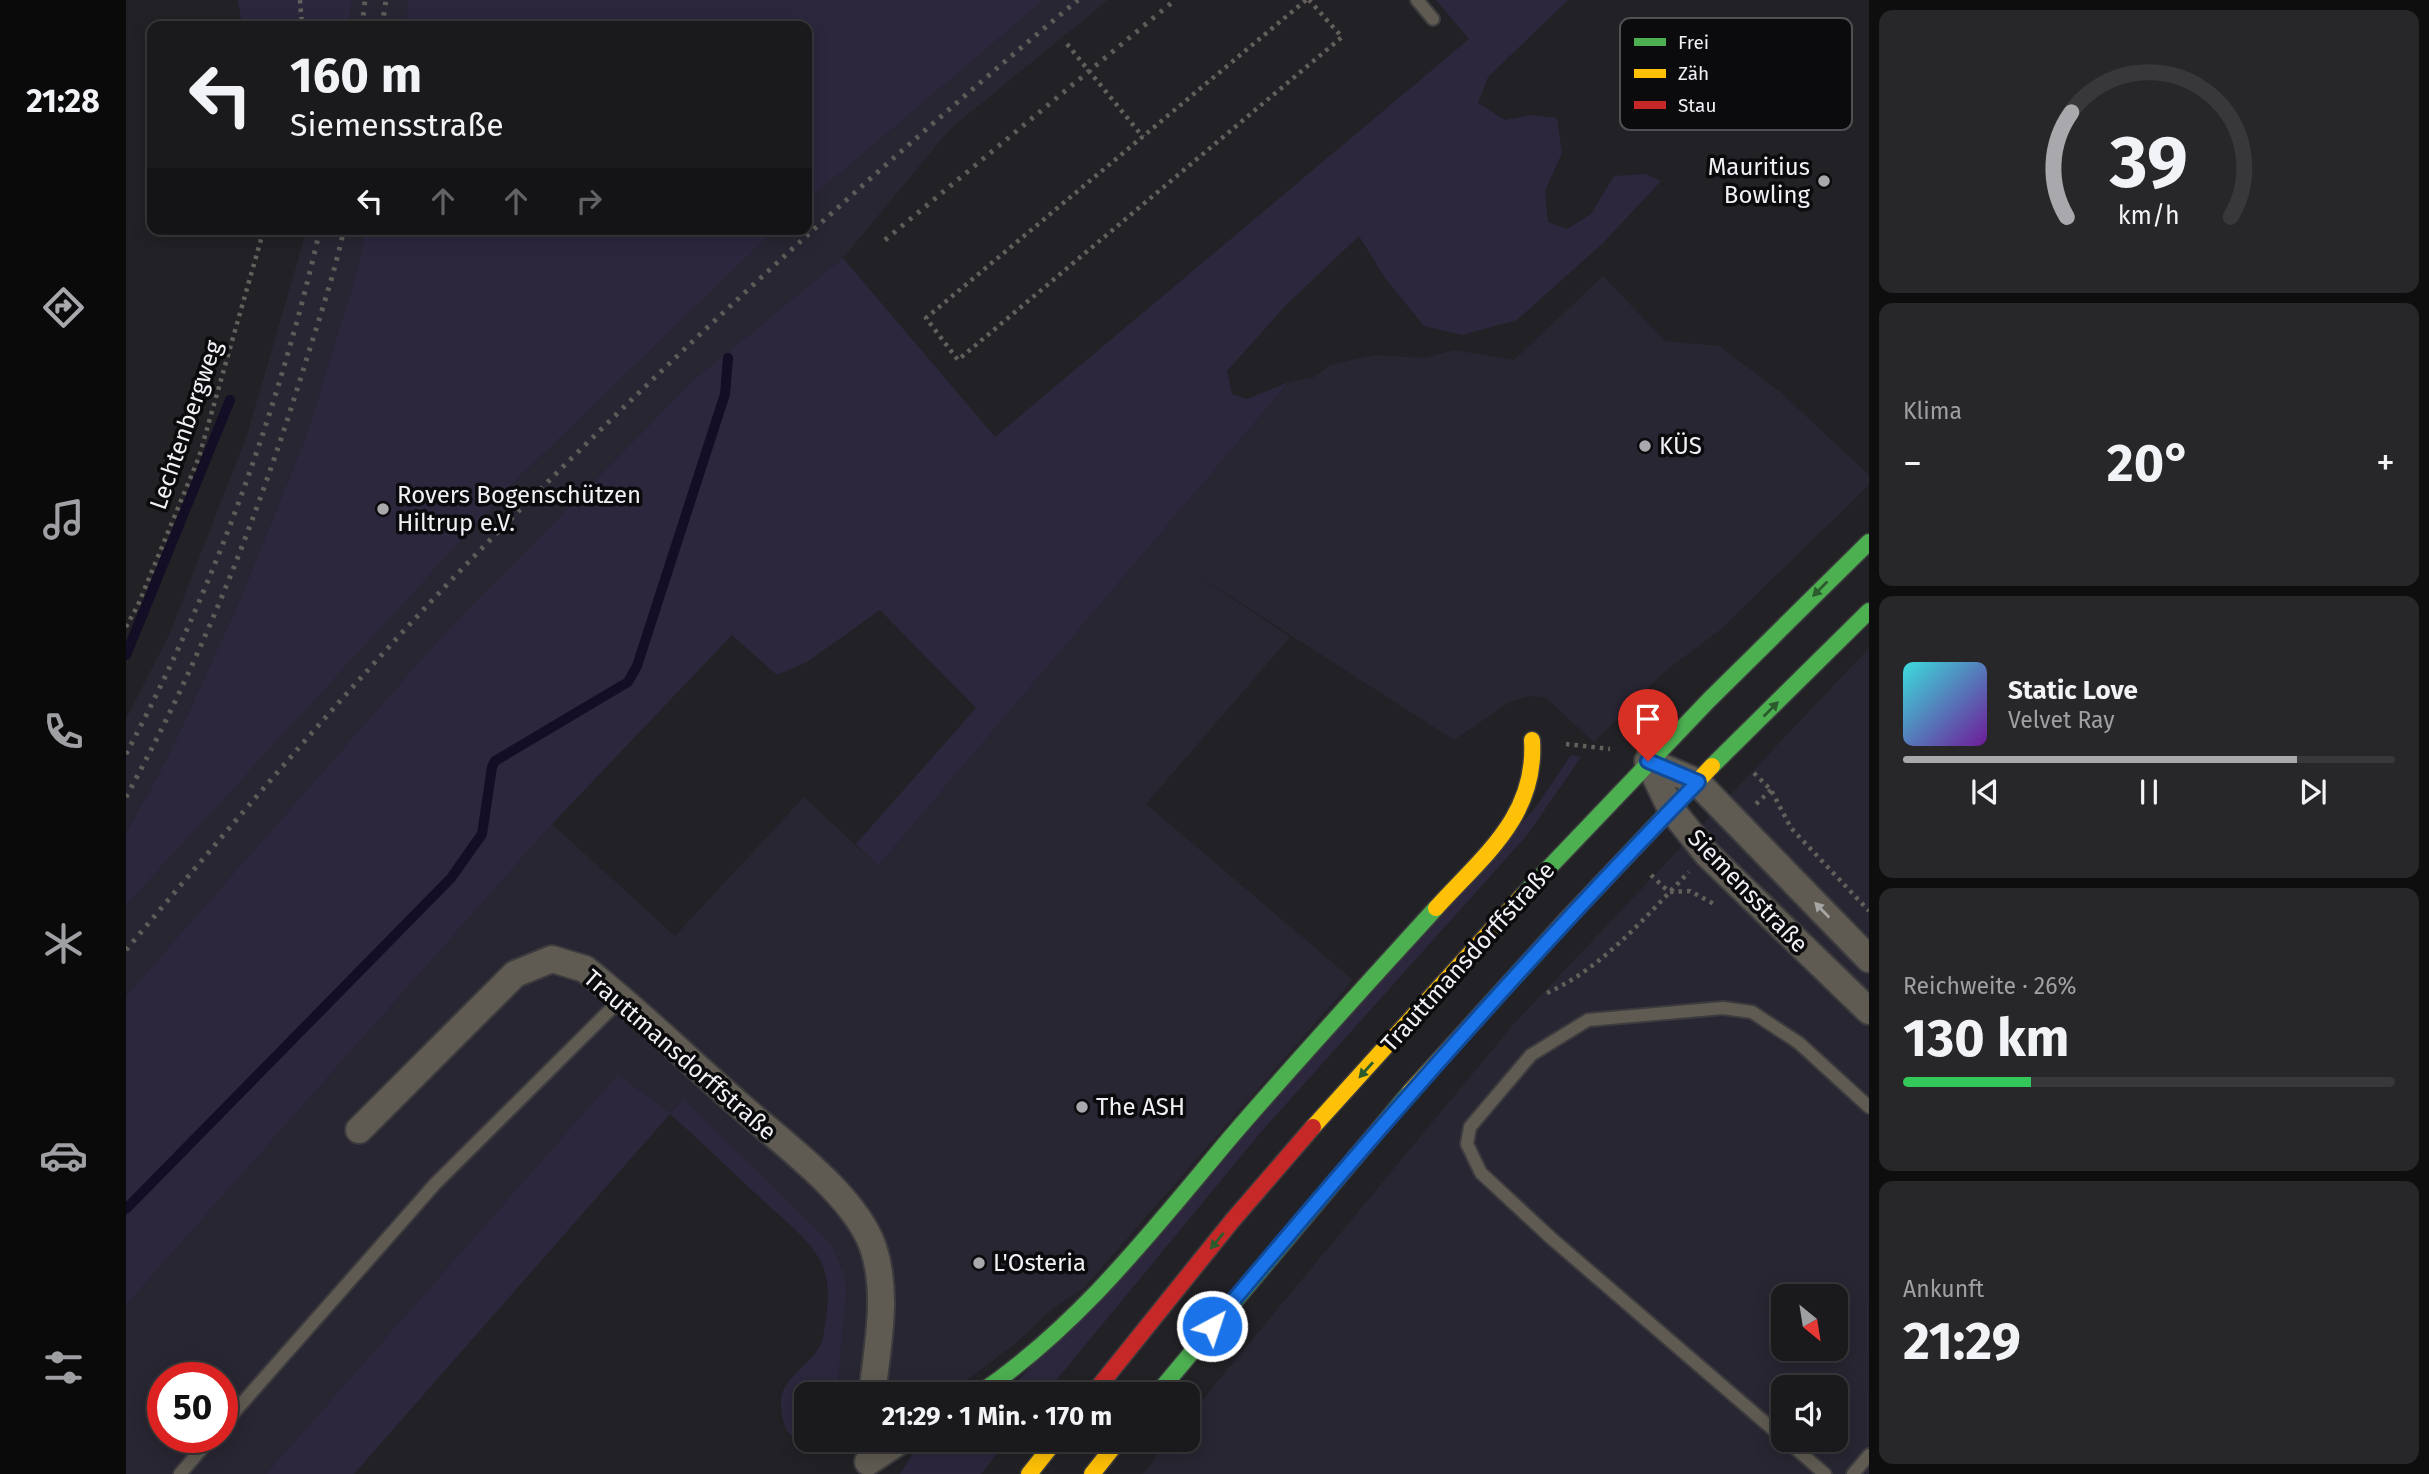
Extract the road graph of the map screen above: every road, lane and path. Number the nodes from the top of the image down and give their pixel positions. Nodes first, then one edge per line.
1 (300, 0) edge
2 (1308, 0) edge
3 (1417, 0) edge
4 (1433, 19) dead end
5 (302, 21) edge
6 (1067, 44) dead end
7 (1143, 137) junction
8 (262, 235) edge
9 (1869, 542) edge
10 (1869, 611) edge
11 (126, 627) edge
12 (1532, 740) joint
13 (1610, 749) dead end
14 (1648, 761) junction
15 (1698, 782) junction
16 (1771, 790) dead end
17 (1671, 809) junction
18 (1869, 911) edge
19 (1869, 959) edge
20 (621, 999) junction
21 (1869, 1012) edge
22 (1869, 1107) edge
23 (359, 1130) dead end
24 (873, 1382) edge
25 (995, 1382) edge
26 (1102, 1382) edge
27 (1167, 1382) edge
28 (238, 1408) edge
29 (1771, 1427) edge
30 (1046, 1452) edge
31 (1109, 1452) edge
32 (1800, 1452) edge
33 (198, 1453) edge
34 (1869, 1455) edge
35 (180, 1474) edge
36 (1029, 1474) edge
37 (1092, 1474) edge
38 (1825, 1474) edge
39 (1853, 1474) edge

1 - 5 path
2 - 7 path
2 - 7 path
3 - 4 lane
6 - 7 path
8 - 11 path, Lechtenbergweg
9 -> 14 main road, Trauttmansdorffstraße
15 -> 10 main road, Trauttmansdorffstraße
12 - 13 path
12 - 25 main road
14 - 15 street, Siemensstraße
14 - 17 street, Siemensstraße
14 -> 26 main road, Trauttmansdorffstraße
15 - 17 main road, Trauttmansdorffstraße
19 -> 15 street, Siemensstraße
16 - 18 path
17 - 21 street, Siemensstraße
17 - 27 main road, Trauttmansdorffstraße
20 - 23 street, Trauttmansdorffstraße
20 - 24 street, Trauttmansdorffstraße
20 - 28 lane
22 - 29 lane
30 - 36 main road
31 - 37 main road
32 - 38 lane
33 - 35 lane
34 - 39 lane

